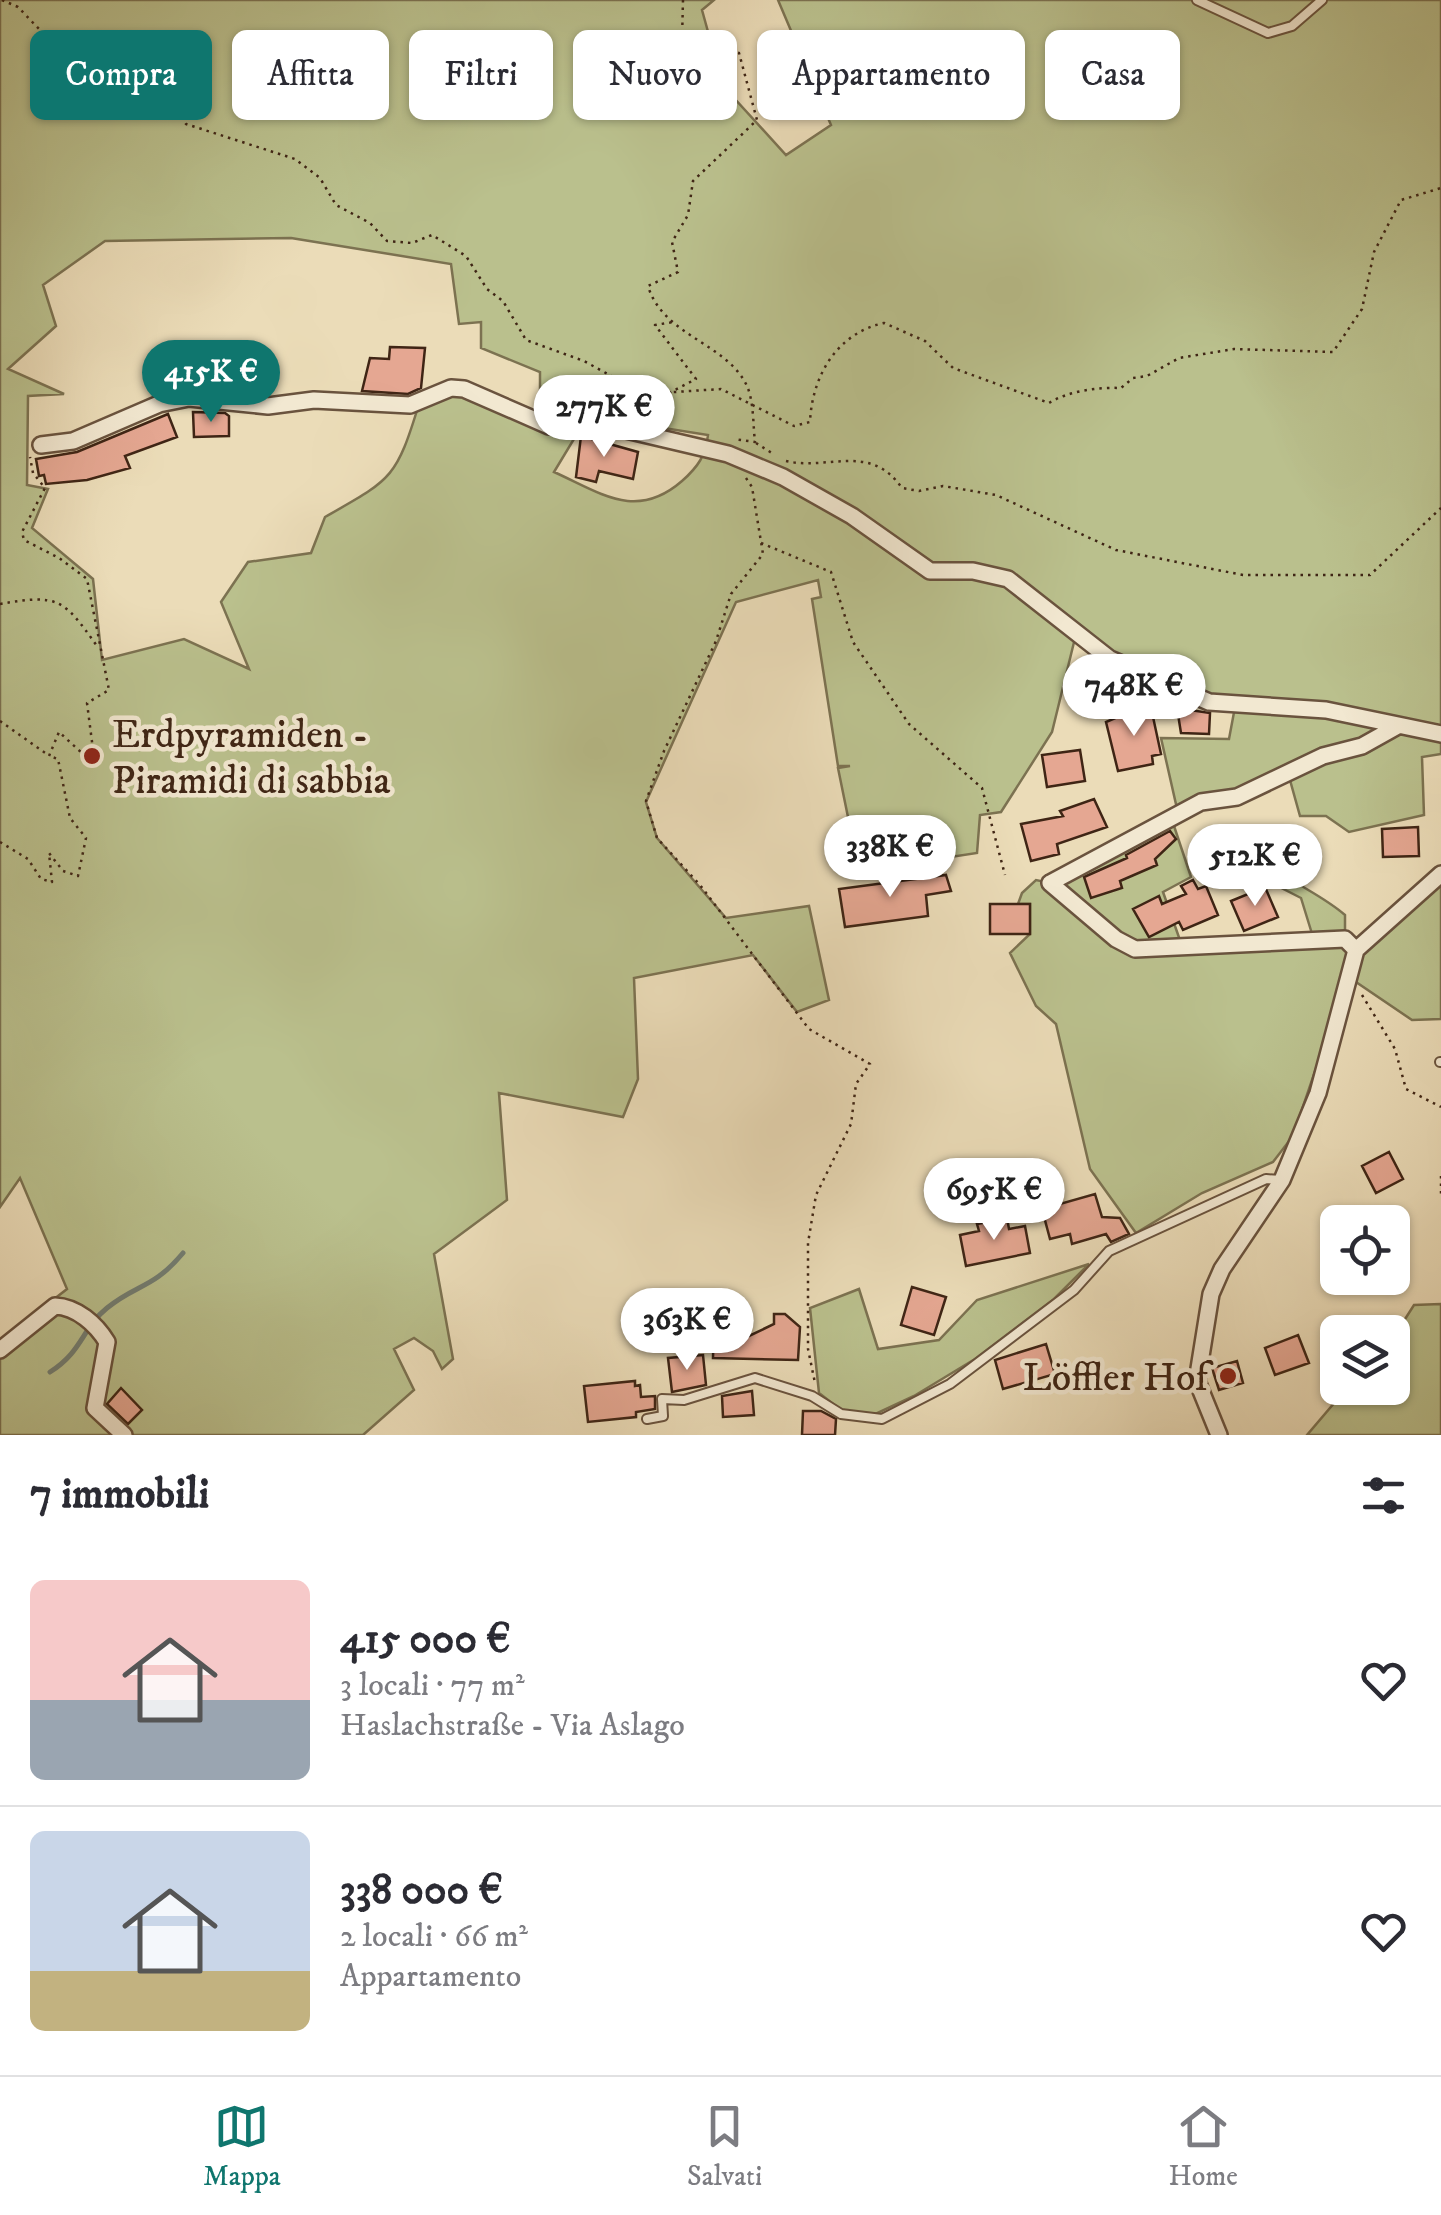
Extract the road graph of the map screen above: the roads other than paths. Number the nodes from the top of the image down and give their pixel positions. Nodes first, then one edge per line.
1 (1197, 0) edge
2 (1322, 0) edge
3 (41, 445) road end
4 (1396, 727) junction
5 (1441, 734) edge
6 (1441, 874) edge
7 (1356, 950) junction
8 (1282, 1180) junction
9 (0, 1350) edge
10 (646, 1419) dead end
11 (124, 1435) edge
12 (1219, 1435) edge

1 - 2 lane
3 - 4 street
4 - 5 street
4 - 7 street
6 - 7 street
7 - 8 street
8 - 10 lane
8 - 12 street
9 - 11 street

